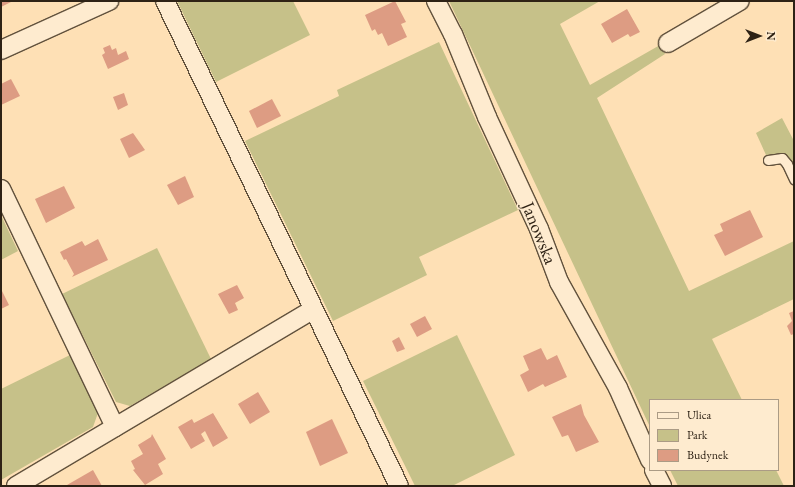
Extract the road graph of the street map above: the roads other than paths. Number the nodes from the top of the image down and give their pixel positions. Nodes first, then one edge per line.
1 (108, 1) edge
2 (165, 1) edge
3 (436, 1) edge
4 (740, 1) edge
5 (668, 43) dead end
6 (1, 50) edge
7 (768, 160) dead end
8 (794, 178) edge
9 (1, 188) edge
10 (314, 310) junction
11 (115, 427) junction
12 (649, 458) edge
13 (654, 471) edge
14 (16, 486) edge
15 (399, 486) edge
16 (662, 486) edge

1 - 6 street
2 - 10 street
3 - 12 street, Janowska
4 - 5 street
7 - 8 lane
9 - 11 street
10 - 11 street
10 - 15 street
11 - 14 street
13 - 16 street

